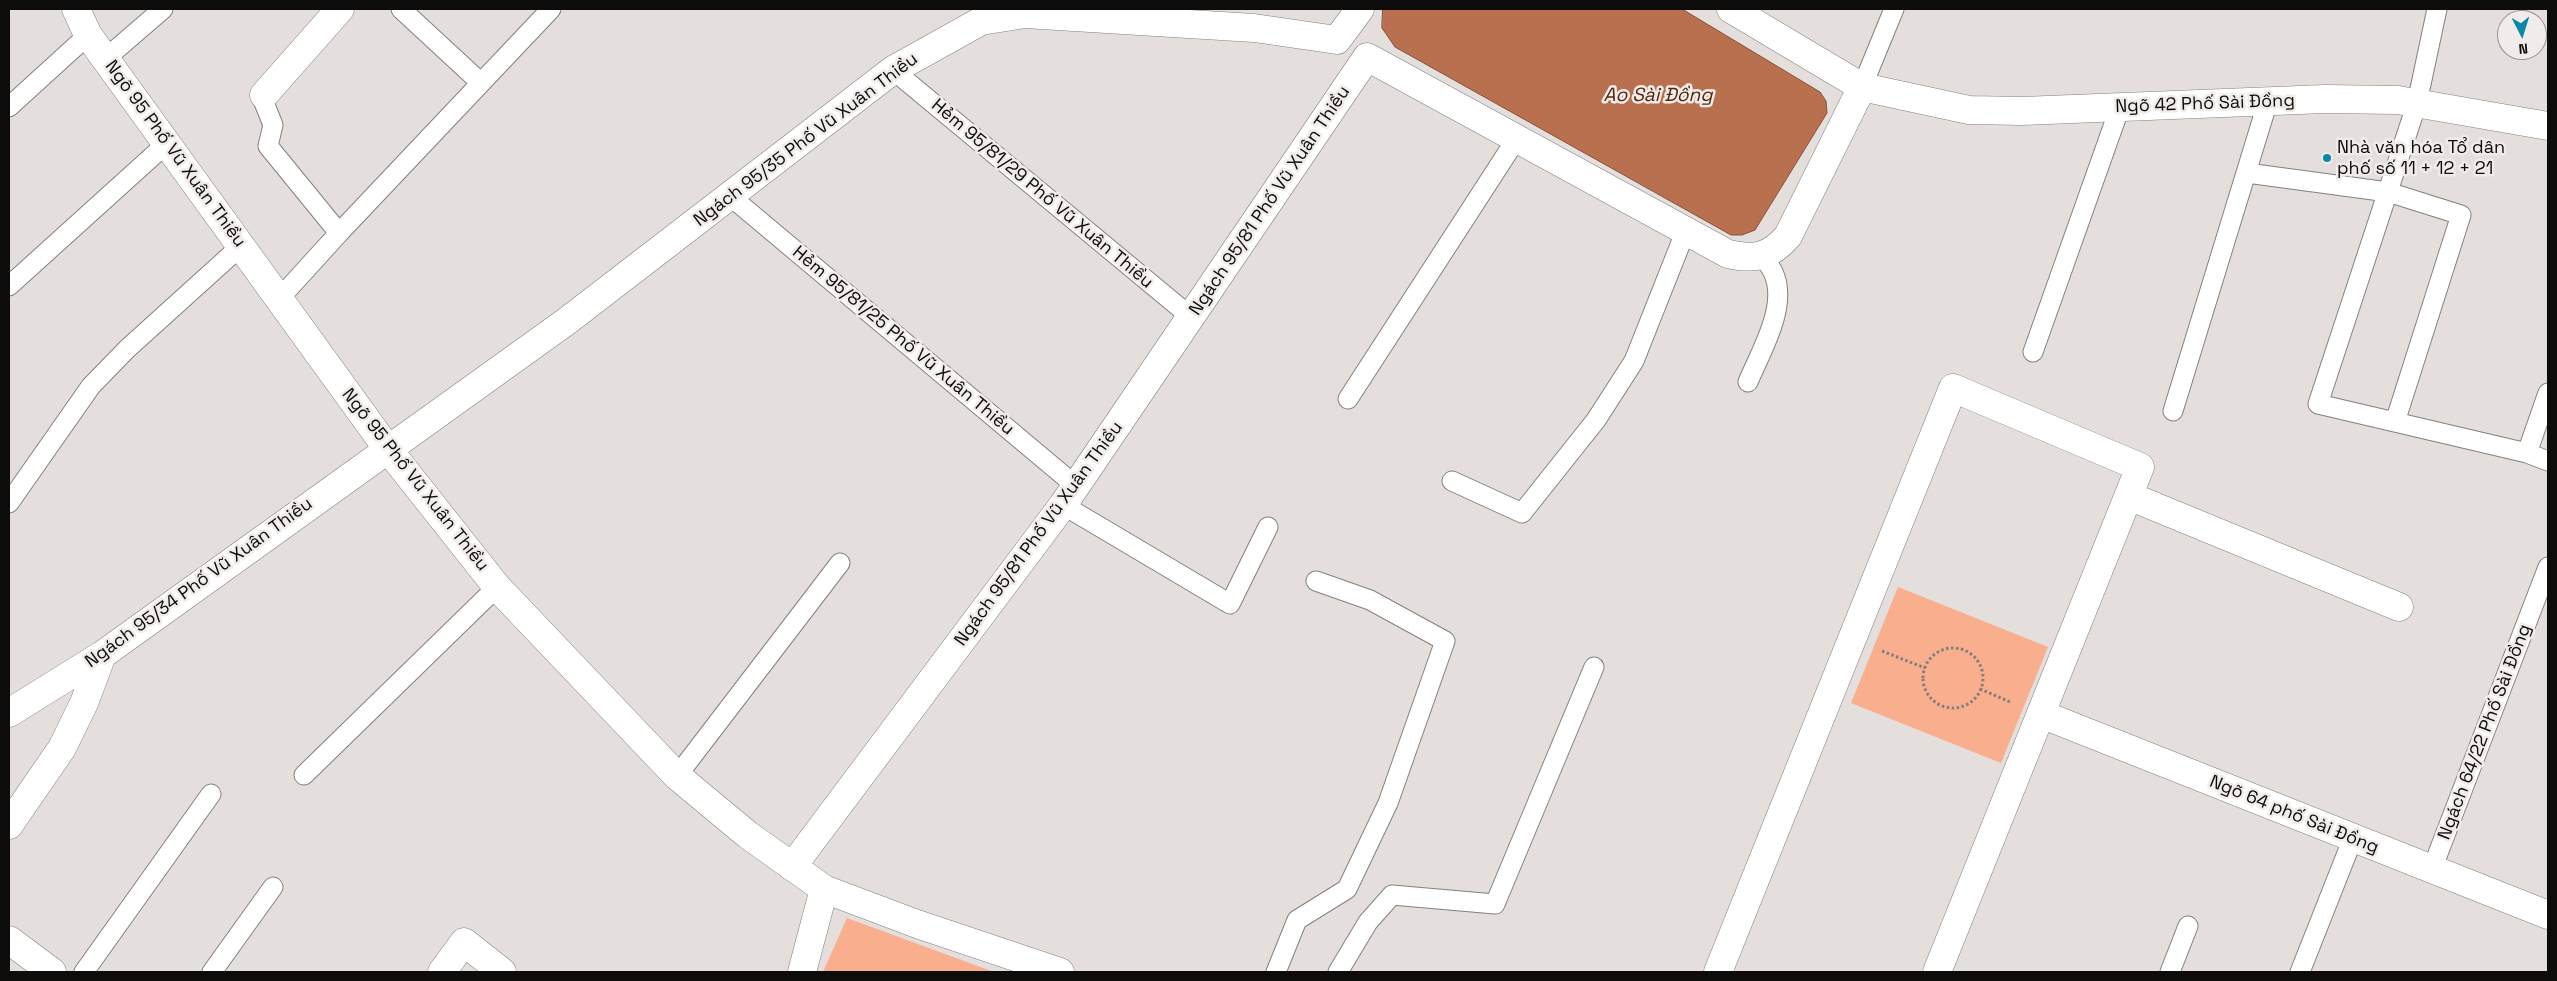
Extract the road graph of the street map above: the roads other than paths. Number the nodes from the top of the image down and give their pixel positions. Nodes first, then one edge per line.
1 (76, 9) edge
2 (164, 9) edge
3 (340, 9) edge
4 (401, 9) edge
5 (551, 9) edge
6 (1360, 9) edge
7 (1731, 9) edge
8 (1894, 9) edge
9 (2437, 9) edge
10 (88, 35) junction
11 (1338, 40) junction
12 (1368, 57) junction
13 (105, 59) junction
14 (893, 70) junction
15 (481, 83) junction
16 (1862, 87) junction
17 (264, 95) joint
18 (2268, 101) junction
19 (2418, 103) junction
20 (9, 107) edge
21 (2120, 107) junction
22 (2548, 124) edge
23 (1517, 138) junction
24 (166, 144) junction
25 (2247, 173) junction
26 (2388, 192) junction
27 (730, 196) junction
28 (1686, 230) junction
29 (339, 233) junction
30 (242, 245) junction
31 (1762, 256) junction
32 (9, 286) edge
33 (278, 299) junction
34 (1190, 318) junction
35 (2033, 352) dead end
36 (1748, 382) dead end
37 (2548, 393) edge
38 (1348, 399) dead end
39 (2173, 411) dead end
40 (2395, 422) junction
41 (387, 448) junction
42 (2527, 453) junction
43 (2548, 461) edge
44 (1452, 481) dead end
45 (1069, 495) junction
46 (2129, 496) junction
47 (9, 502) edge
48 (1268, 527) dead end
49 (840, 563) dead end
50 (2548, 567) edge
51 (1316, 581) dead end
52 (497, 587) junction
53 (2399, 607) dead end
54 (102, 655) junction
55 (1594, 667) dead end
56 (9, 713) edge
57 (2040, 714) junction
58 (304, 775) dead end
59 (677, 776) junction
60 (211, 794) dead end
61 (9, 824) edge
62 (2353, 838) junction
63 (792, 867) junction
64 (2432, 869) junction
65 (273, 887) dead end
66 (824, 889) junction
67 (2548, 915) edge
68 (2188, 926) dead end
69 (9, 940) edge
70 (52, 972) edge
71 (84, 972) edge
72 (212, 972) edge
73 (442, 972) edge
74 (502, 972) edge
75 (802, 972) edge
76 (1060, 972) edge
77 (1276, 972) edge
78 (1338, 972) edge
79 (1718, 972) edge
80 (1936, 972) edge
81 (2170, 972) edge
82 (2300, 972) edge

1 - 10 street, Ngõ 95 Phố Vũ Xuân Thiều
2 - 13 lane
3 - 17 street
4 - 15 lane
5 - 15 lane
6 - 11 street
7 - 16 street, Ngõ 42 Phố Sài Đồng
8 - 16 lane
9 - 19 lane
10 - 13 street, Ngõ 95 Phố Vũ Xuân Thiều
10 - 20 lane
11 - 12 street
11 - 14 street, Ngách 95/35 Phố Vũ Xuân Thiều
12 - 23 street
12 - 34 street, Ngách 95/81 Phố Vũ Xuân Thiều
13 - 24 street, Ngõ 95 Phố Vũ Xuân Thiều
14 - 27 street, Ngách 95/35 Phố Vũ Xuân Thiều
14 - 34 lane, Hẻm 95/81/29 Phố Vũ Xuân Thiều
15 - 29 lane
16 - 21 street, Ngõ 42 Phố Sài Đồng
16 - 31 street
17 - 29 lane
18 - 19 street, Ngõ 42 Phố Sài Đồng
18 - 21 street, Ngõ 42 Phố Sài Đồng
18 - 25 lane
19 - 22 street, Ngõ 42 Phố Sài Đồng
19 - 26 lane
21 - 35 lane
23 - 28 street
23 - 38 lane
24 - 30 street, Ngõ 95 Phố Vũ Xuân Thiều
24 - 32 lane
25 - 26 lane
25 - 39 lane
26 - 40 lane
26 - 40 lane
27 - 41 street, Ngách 95/35 Phố Vũ Xuân Thiều
27 - 45 lane, Hẻm 95/81/25 Phố Vũ Xuân Thiều
28 - 31 street
28 - 44 lane
29 - 33 lane
30 - 33 street, Ngõ 95 Phố Vũ Xuân Thiều
30 - 47 lane
31 - 36 lane
33 - 41 street, Ngõ 95 Phố Vũ Xuân Thiều
34 - 45 street, Ngách 95/81 Phố Vũ Xuân Thiều
37 - 42 lane
40 - 42 lane
41 - 52 street, Ngõ 95 Phố Vũ Xuân Thiều
41 - 54 street, Ngách 95/34 Phố Vũ Xuân Thiều
42 - 43 lane
45 - 48 lane, Hẻm 95/81/25 Phố Vũ Xuân Thiều
45 - 63 street, Ngách 95/81 Phố Vũ Xuân Thiều
46 - 53 street
46 - 57 street
46 - 79 street
49 - 59 lane
50 - 64 lane, Ngách 64/22 Phố Sài Đồng
51 - 77 lane
52 - 58 lane
52 - 59 street, Ngõ 95 Phố Vũ Xuân Thiều
54 - 56 street, Ngách 95/34 Phố Vũ Xuân Thiều
54 - 61 street
55 - 78 lane
57 - 62 street, Ngõ 64 phố Sài Đồng
57 - 80 street
59 - 63 street, Ngõ 95 Phố Vũ Xuân Thiều
60 - 71 lane
62 - 64 street, Ngõ 64 phố Sài Đồng
62 - 82 lane
63 - 66 street, Ngõ 95 Phố Vũ Xuân Thiều
64 - 67 street, Ngõ 64 phố Sài Đồng
65 - 72 lane
66 - 75 street
66 - 76 street, Ngõ 95 Phố Vũ Xuân Thiều
68 - 81 lane
69 - 70 street
73 - 74 street

